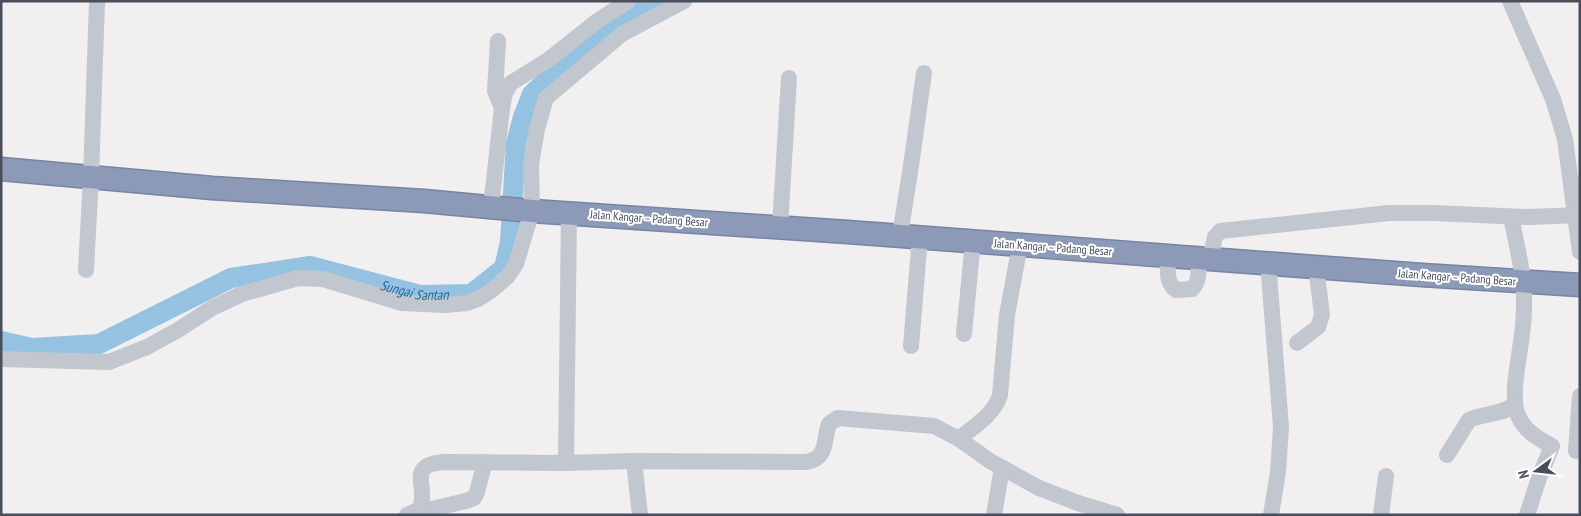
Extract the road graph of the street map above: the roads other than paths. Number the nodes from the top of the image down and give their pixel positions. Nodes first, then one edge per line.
1 (97, 1) edge
2 (628, 1) edge
3 (1510, 1) edge
4 (681, 2) edge
5 (498, 41) dead end
6 (924, 73) dead end
7 (789, 78) dead end
8 (502, 108) junction
9 (1, 169) edge
10 (91, 177) junction
11 (493, 207) junction
12 (529, 210) junction
13 (569, 213) junction
14 (1577, 216) edge
15 (1511, 217) junction
16 (780, 227) junction
17 (910, 236) junction
18 (973, 241) junction
19 (1020, 245) junction
20 (1580, 252) edge
21 (1168, 255) junction
22 (1204, 258) junction
23 (1268, 262) junction
24 (1316, 266) junction
25 (86, 270) dead end
26 (1523, 281) junction
27 (1580, 285) edge
28 (964, 334) dead end
29 (1297, 343) dead end
30 (911, 346) dead end
31 (1, 359) edge
32 (1580, 396) edge
33 (1514, 405) junction
34 (958, 439) junction
35 (1552, 446) junction
36 (1578, 452) edge
37 (1448, 455) dead end
38 (634, 461) junction
39 (485, 462) junction
40 (566, 463) junction
41 (1002, 468) junction
42 (1386, 476) dead end
43 (410, 514) edge
44 (640, 515) edge
45 (994, 515) edge
46 (1117, 515) edge
47 (1271, 515) edge
48 (1381, 515) edge
49 (1527, 515) edge

1 - 10 street
2 - 8 street
3 - 14 street
4 - 12 street
5 - 8 street
6 - 17 street
7 - 16 street
8 - 11 street
9 - 10 highway, Jalan Kangar – Padang Besar
10 - 11 highway, Jalan Kangar – Padang Besar
10 - 25 street
11 - 12 highway, Jalan Kangar – Padang Besar
12 - 13 highway, Jalan Kangar – Padang Besar
12 - 31 street
13 - 16 highway, Jalan Kangar – Padang Besar
13 - 40 street
14 - 15 street
14 - 20 street
15 - 22 street
15 - 26 street
16 - 17 highway, Jalan Kangar – Padang Besar
17 - 18 highway, Jalan Kangar – Padang Besar
17 - 30 street
18 - 19 highway, Jalan Kangar – Padang Besar
18 - 28 street
19 - 21 highway, Jalan Kangar – Padang Besar
19 - 34 street
21 - 22 highway, Jalan Kangar – Padang Besar
21 - 22 street
22 - 23 highway, Jalan Kangar – Padang Besar
23 - 24 highway, Jalan Kangar – Padang Besar
23 - 47 street
24 - 26 highway, Jalan Kangar – Padang Besar
24 - 29 street
26 - 27 highway, Jalan Kangar – Padang Besar
26 - 33 street
32 - 36 street
33 - 35 street
33 - 37 street
34 - 38 street
34 - 41 street
35 - 36 street
35 - 49 street
38 - 40 street
38 - 44 street
39 - 40 street
39 - 43 street
39 - 43 street
41 - 45 street
41 - 46 street
42 - 48 street

